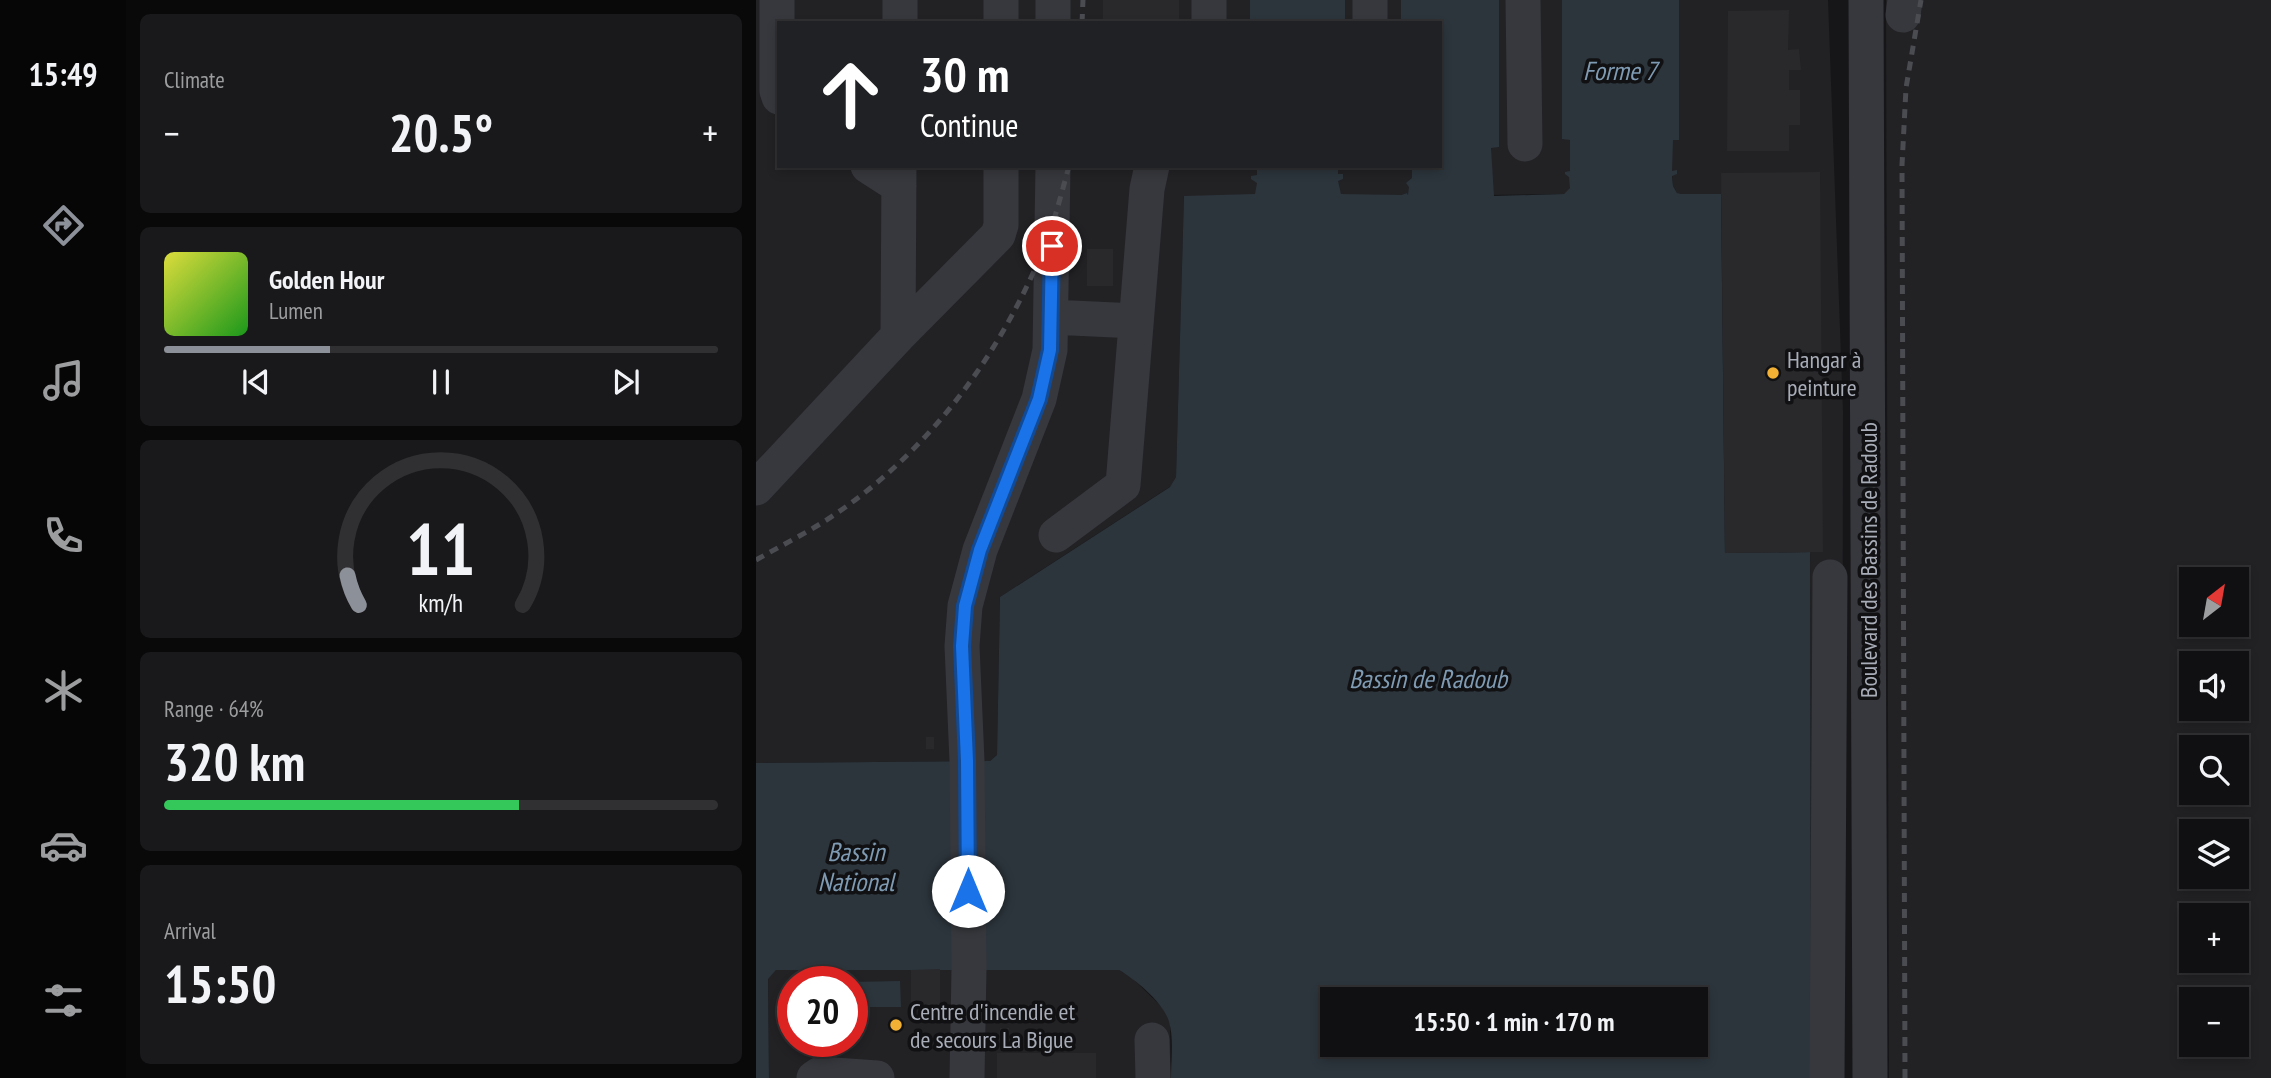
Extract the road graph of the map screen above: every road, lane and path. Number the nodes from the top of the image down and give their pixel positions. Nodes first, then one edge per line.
1 (777, 0) edge
2 (900, 0) edge
3 (1001, 0) edge
4 (1053, 0) edge
5 (1209, 0) edge
6 (1370, 0) edge
7 (1523, 0) edge
8 (1866, 0) edge
9 (777, 21) edge
10 (777, 21) edge
11 (900, 21) edge
12 (1001, 21) edge
13 (1053, 21) edge
14 (1209, 21) edge
15 (1370, 21) edge
16 (777, 90) edge
17 (1525, 144) dead end
18 (874, 168) edge
19 (1001, 168) edge
20 (1053, 168) edge
21 (1152, 168) edge
22 (899, 176) edge
23 (1051, 317) junction
24 (1136, 321) junction
25 (898, 336) junction
26 (756, 488) edge
27 (1056, 536) dead end
28 (1830, 577) dead end
29 (1152, 1040) dead end
30 (814, 1078) edge
31 (877, 1078) edge
32 (967, 1078) edge
33 (1153, 1078) edge
34 (1826, 1078) edge
35 (1870, 1078) edge

1 - 9 street
2 - 11 street
3 - 12 street
4 - 13 street
5 - 14 street
6 - 15 street
7 - 17 street
8 - 35 street, Boulevard des Bassins de Radoub
10 - 16 street
18 - 22 street
19 - 25 street
20 - 23 street
21 - 24 street
22 - 25 street
23 - 24 street
23 - 32 street
24 - 27 street
25 - 26 street
28 - 34 street
29 - 33 street
30 - 31 street

